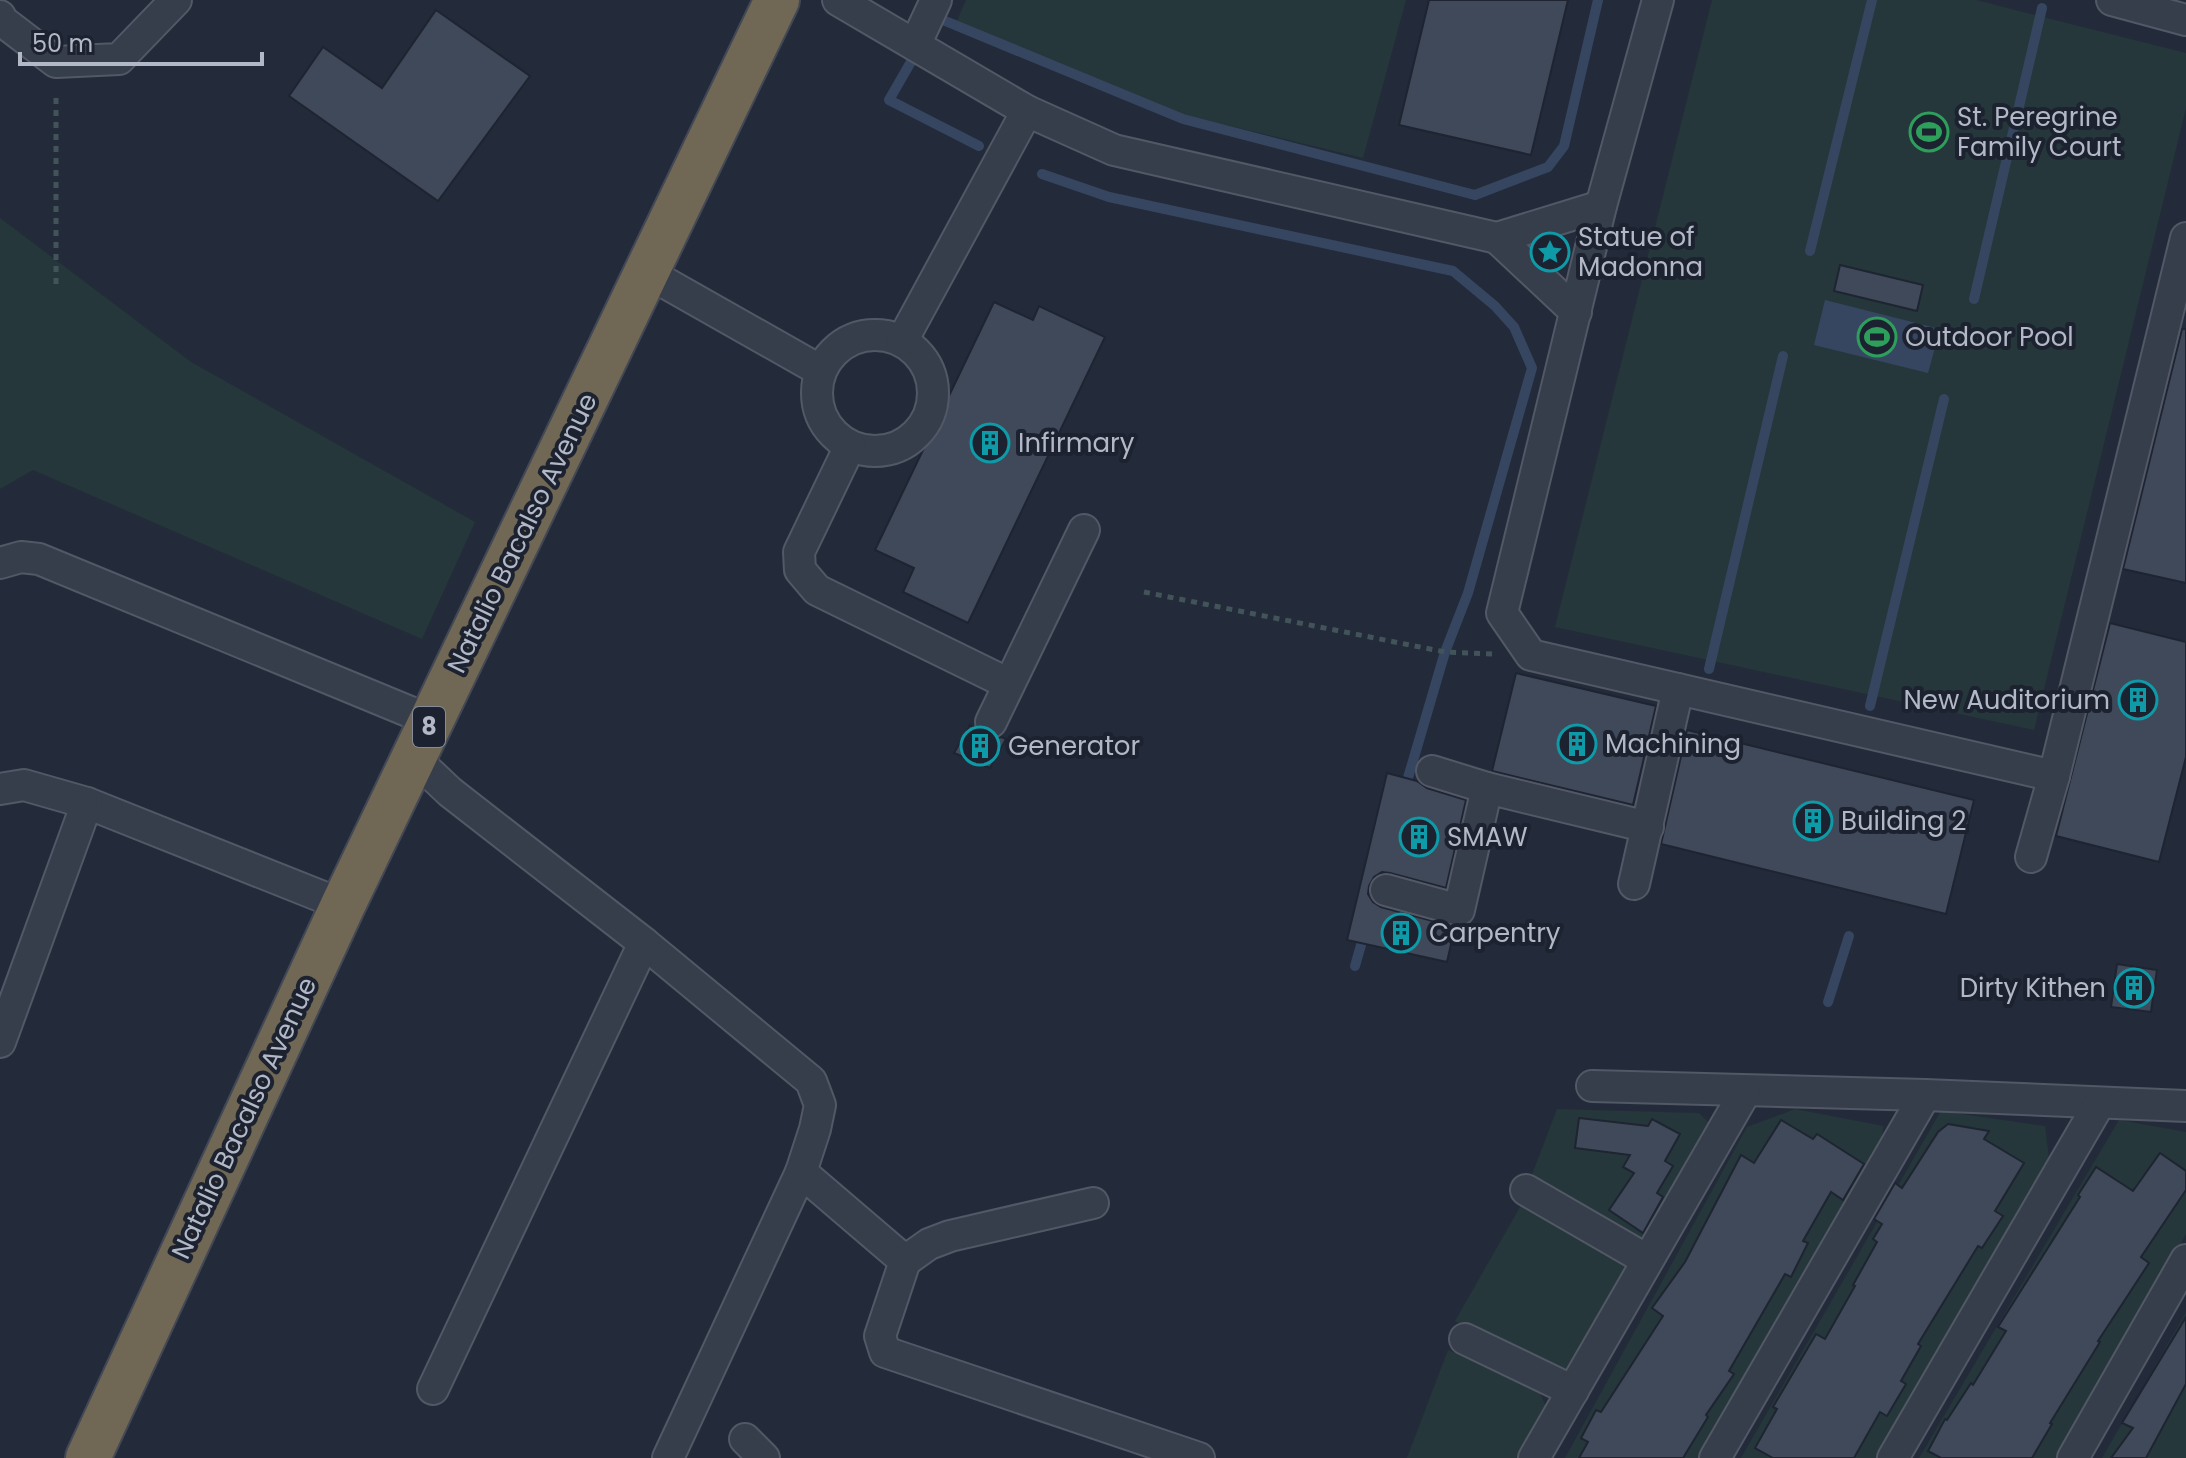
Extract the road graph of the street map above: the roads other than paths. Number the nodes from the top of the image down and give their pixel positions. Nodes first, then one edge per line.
1 (176, 0) edge
2 (777, 0) edge
3 (838, 0) edge
4 (936, 0) edge
5 (1658, 0) edge
6 (2112, 0) edge
7 (0, 16) edge
8 (2186, 20) edge
9 (915, 45) junction
10 (1027, 111) junction
11 (1601, 206) junction
12 (1497, 238) junction
13 (2186, 238) edge
14 (648, 273) junction
15 (1576, 312) junction
16 (902, 341) junction
17 (821, 371) junction
18 (850, 446) junction
19 (1084, 530) dead end
20 (0, 563) edge
21 (1009, 684) junction
22 (1678, 689) junction
23 (991, 722) dead end
24 (423, 740) junction
25 (1432, 771) dead end
26 (2054, 776) junction
27 (1487, 788) junction
28 (0, 789) edge
29 (87, 803) junction
30 (1648, 827) junction
31 (2031, 857) dead end
32 (1634, 884) dead end
33 (1386, 890) dead end
34 (343, 905) junction
35 (644, 943) junction
36 (0, 1042) edge
37 (1592, 1086) dead end
38 (1745, 1092) junction
39 (1925, 1095) junction
40 (2099, 1104) junction
41 (2186, 1106) edge
42 (801, 1172) junction
43 (1526, 1190) dead end
44 (1093, 1203) dead end
45 (1647, 1260) junction
46 (2186, 1260) edge
47 (905, 1261) junction
48 (1465, 1339) dead end
49 (433, 1389) dead end
50 (1573, 1391) junction
51 (88, 1458) edge
52 (668, 1458) edge
53 (1199, 1458) edge
54 (1534, 1458) edge
55 (1715, 1458) edge
56 (1893, 1458) edge
57 (2073, 1458) edge

1 - 7 street
2 - 14 highway, Natalio Bacalso Avenue / 8
3 - 9 street
4 - 9 street
5 - 11 street
6 - 8 street
9 - 10 street
10 - 12 street
10 - 16 street
11 - 12 street
11 - 15 street
12 - 15 street
13 - 26 street
14 - 17 street
14 - 24 highway, Natalio Bacalso Avenue / 8
15 - 22 street
16 - 17 street
16 - 18 street
17 - 18 street
18 - 21 street
19 - 21 street
20 - 24 street
21 - 23 street
22 - 26 street
22 - 30 street
24 - 34 highway, Natalio Bacalso Avenue / 8
24 - 35 street
25 - 27 street
26 - 31 street
27 - 30 street
27 - 33 street
28 - 29 street
29 - 34 street
29 - 36 street
30 - 32 street
34 - 51 highway, Natalio Bacalso Avenue / 8
35 - 42 street
35 - 49 street
37 - 38 street
38 - 39 street
38 - 45 street
39 - 40 street
39 - 55 street
40 - 41 street
40 - 56 street
42 - 47 street
42 - 52 street
43 - 45 street
44 - 47 street
45 - 50 street
46 - 57 street
47 - 53 street
48 - 50 street
50 - 54 street

